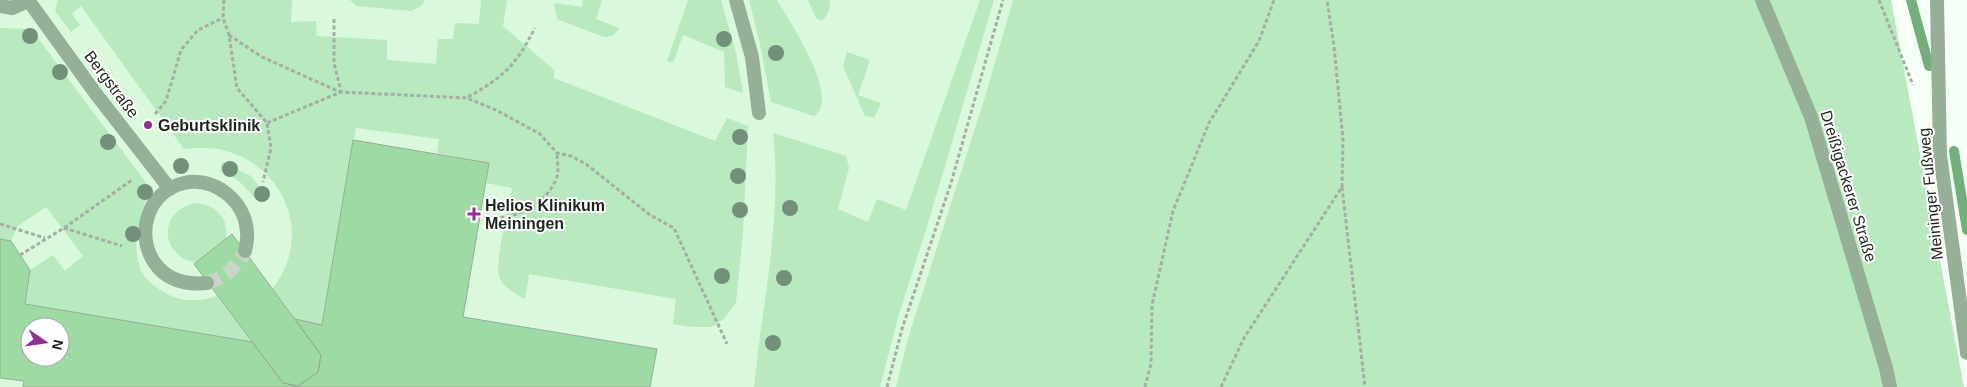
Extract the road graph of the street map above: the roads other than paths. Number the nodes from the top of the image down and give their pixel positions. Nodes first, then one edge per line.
1 (29, 0) edge
2 (736, 0) edge
3 (1762, 0) edge
4 (1937, 0) edge
5 (0, 6) edge
6 (759, 113) dead end
7 (170, 189) junction
8 (245, 251) tunnel mouth
9 (207, 283) tunnel mouth
10 (1967, 353) edge
11 (1890, 387) edge

1 - 5 street
1 - 7 street, Bergstraße
2 - 6 street
3 - 11 street, Dreißigackerer Straße
4 - 10 street, Meininger Fußweg
7 - 8 street
7 - 9 street

